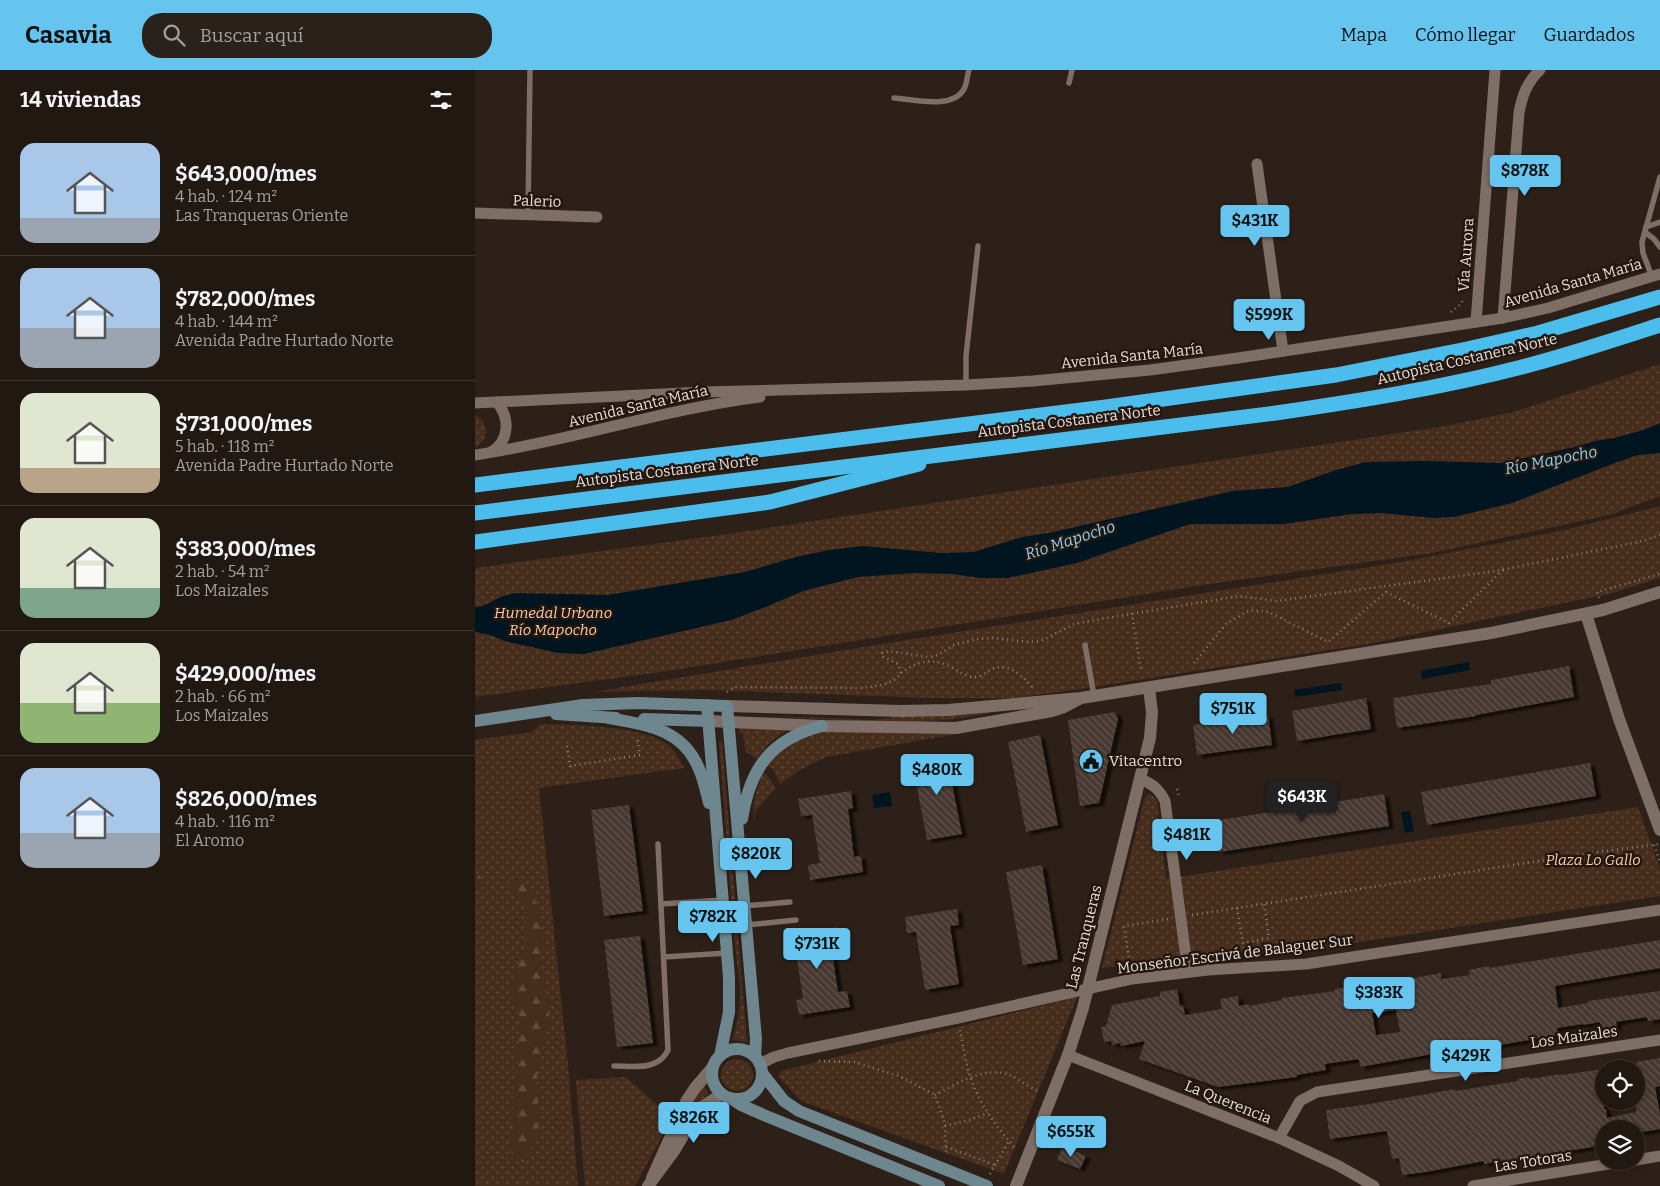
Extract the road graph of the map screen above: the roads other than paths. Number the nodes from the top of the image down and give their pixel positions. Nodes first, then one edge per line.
1 (530, 70) edge
2 (969, 70) edge
3 (1072, 70) edge
4 (1495, 70) edge
5 (1540, 70) edge
6 (1069, 83) dead end
7 (894, 98) dead end
8 (1257, 164) dead end
9 (1660, 177) edge
10 (475, 213) edge
11 (528, 216) junction
12 (597, 217) dead end
13 (1660, 222) edge
14 (1645, 230) junction
15 (978, 246) dead end
16 (1660, 247) edge
17 (1656, 275) edge
18 (1660, 296) edge
19 (1503, 318) junction
20 (1476, 322) junction
21 (1660, 325) edge
22 (1283, 351) junction
23 (966, 385) junction
24 (809, 390) junction
25 (497, 402) junction
26 (475, 403) edge
27 (489, 453) junction
28 (949, 453) junction
29 (475, 455) edge
30 (475, 485) edge
31 (475, 513) edge
32 (475, 542) edge
33 (1660, 592) edge
34 (1586, 614) junction
35 (1085, 646) dead end
36 (1149, 688) junction
37 (1087, 697) junction
38 (707, 705) junction
39 (727, 706) junction
40 (536, 713) junction
41 (609, 718) junction
42 (475, 721) edge
43 (709, 721) junction
44 (729, 722) junction
45 (822, 726) junction
46 (1140, 779) junction
47 (1660, 830) edge
48 (717, 832) junction
49 (658, 844) dead end
50 (739, 846) junction
51 (723, 900) junction
52 (790, 902) dead end
53 (661, 904) junction
54 (744, 906) junction
55 (1660, 910) edge
56 (796, 920) dead end
57 (746, 925) junction
58 (727, 953) junction
59 (664, 957) junction
60 (1188, 972) junction
61 (1088, 990) junction
62 (1660, 1040) edge
63 (1068, 1055) junction
64 (717, 1062) junction
65 (759, 1065) junction
66 (615, 1066) dead end
67 (726, 1096) junction
68 (1279, 1138) junction
69 (1660, 1156) edge
70 (1645, 1158) edge
71 (1595, 1166) edge
72 (988, 1181) edge
73 (650, 1182) edge
74 (939, 1186) edge
75 (1016, 1186) edge
76 (1374, 1186) edge
77 (1473, 1186) edge

1 - 11 lane
2 - 7 lane
3 - 6 lane
4 - 20 street, Vía Aurora
5 - 19 street
8 - 22 street
9 - 14 lane
10 - 11 street, Palerio
11 - 12 street, Palerio
13 - 14 lane
14 - 16 lane
14 - 17 lane
15 - 23 lane
17 - 19 street, Avenida Santa María
18 - 30 highway, Autopista Costanera Norte
19 - 20 street, Avenida Santa María
20 - 22 street, Avenida Santa María
21 - 28 highway, Autopista Costanera Norte
22 - 23 street, Avenida Santa María
23 - 24 street, Avenida Santa María
24 - 25 street, Avenida Santa María
24 - 27 street, Avenida Santa María
25 - 26 street, Avenida Santa María
25 - 27 street
27 - 29 street, Avenida Santa María
28 - 31 highway, Autopista Costanera Norte
28 - 32 highway
33 - 34 street
34 - 36 street
34 - 47 street
35 - 37 lane
36 - 37 street
36 - 46 street, Las Tranqueras
37 - 39 street
37 - 45 street
38 - 39 main road
38 - 40 main road
38 - 43 main road
39 - 44 main road
40 - 41 main road
40 - 42 main road
41 - 43 main road
41 - 48 main road
43 - 44 street
43 - 48 main road
44 - 45 street
44 - 50 main road
45 - 50 main road
46 - 60 street
46 - 61 street, Las Tranqueras
48 - 51 main road
49 - 53 lane
50 - 54 main road
51 - 53 lane
51 - 58 main road
52 - 54 lane
53 - 59 lane
54 - 57 main road
55 - 60 street, Monseñor Escrivá de Balaguer Sur
56 - 57 lane
57 - 65 main road
58 - 59 lane
58 - 64 main road
59 - 66 lane
60 - 61 street, Monseñor Escrivá de Balaguer Sur
61 - 63 street, Las Tranqueras
61 - 65 street, Monseñor Escrivá de Balaguer Sur
62 - 68 street, Los Maizales
63 - 68 street, La Querencia
63 - 75 street, Las Tranqueras
64 - 65 main road
64 - 67 main road
64 - 73 street
65 - 67 main road
65 - 72 main road
67 - 73 street
67 - 74 main road
68 - 76 street, La Querencia
69 - 70 street
71 - 77 street, Las Totoras

